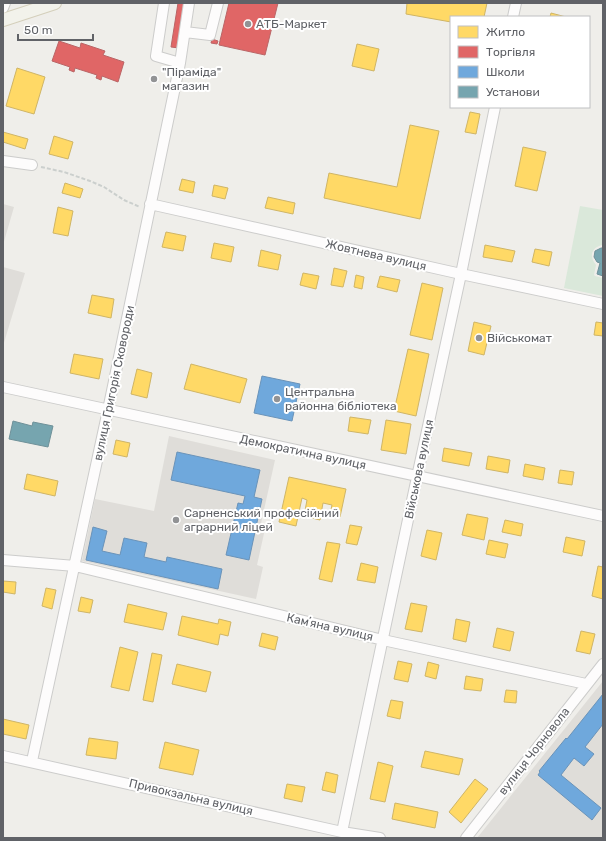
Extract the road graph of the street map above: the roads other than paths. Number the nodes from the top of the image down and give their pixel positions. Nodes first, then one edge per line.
1 (5, 3) edge
2 (164, 3) edge
3 (189, 3) edge
4 (218, 3) edge
5 (516, 3) edge
6 (54, 4) edge
7 (3, 8) edge
8 (513, 16) edge
9 (3, 20) edge
10 (185, 32) junction
11 (180, 63) junction
12 (495, 108) edge
13 (3, 161) edge
14 (32, 165) road end
15 (149, 207) junction
16 (461, 274) junction
17 (603, 304) edge
18 (3, 387) edge
19 (108, 410) junction
20 (417, 477) junction
21 (603, 516) edge
22 (3, 560) edge
23 (75, 566) junction
24 (383, 640) junction
25 (603, 664) edge
26 (599, 674) edge
27 (586, 684) junction
28 (3, 756) edge
29 (32, 761) junction
30 (342, 832) junction
31 (380, 838) edge
32 (466, 838) edge

1 - 7 street
2 - 11 street
3 - 10 street, вулиця Григорія Сковороди
4 - 10 street
5 - 8 street
6 - 9 main road
10 - 11 street, вулиця Григорія Сковороди
11 - 15 street, вулиця Григорія Сковороди
12 - 16 street, Військова вулиця
13 - 14 street
15 - 16 street, Жовтнева вулиця
15 - 19 street, вулиця Григорія Сковороди
16 - 17 street, Жовтнева вулиця
16 - 20 street, Військова вулиця
18 - 19 street, Демократична вулиця
19 - 20 street, Демократична вулиця
19 - 23 street, вулиця Григорія Сковороди
20 - 21 street, Демократична вулиця
20 - 24 street, Військова вулиця
22 - 23 street, Камʼяна вулиця
23 - 24 street, Камʼяна вулиця
23 - 29 street, вулиця Григорія Сковороди
24 - 27 street, Камʼяна вулиця
24 - 30 street, Військова вулиця
25 - 26 street, вулиця Чорновола
26 - 27 street, вулиця Чорновола
27 - 32 street, вулиця Чорновола
28 - 29 street, Привокзальна вулиця
29 - 30 street, Привокзальна вулиця
30 - 31 street, Привокзальна вулиця

